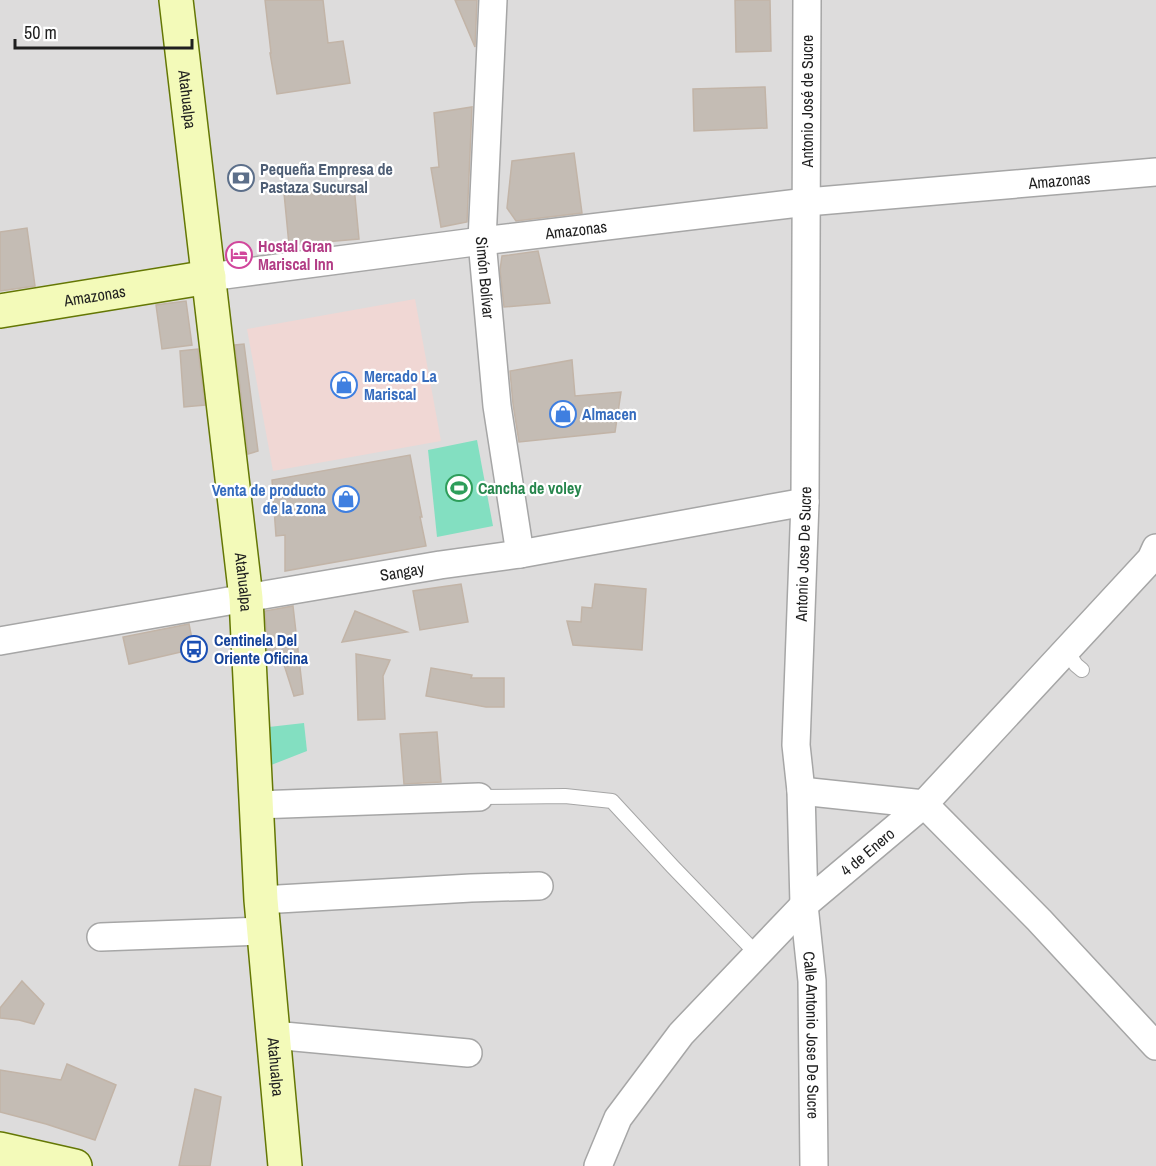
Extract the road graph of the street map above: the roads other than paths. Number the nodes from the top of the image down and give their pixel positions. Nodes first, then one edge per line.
1 (176, 0) edge
2 (493, 0) edge
3 (807, 0) edge
4 (1156, 172) edge
5 (807, 201) junction
6 (482, 241) junction
7 (209, 277) junction
8 (0, 311) edge
9 (805, 502) junction
10 (1156, 548) edge
11 (520, 554) junction
12 (246, 598) junction
13 (0, 641) edge
14 (801, 791) junction
15 (479, 797) joint
16 (924, 804) junction
17 (256, 805) junction
18 (539, 886) dead end
19 (804, 905) junction
20 (262, 915) junction
21 (101, 937) dead end
22 (757, 954) junction
23 (273, 1035) junction
24 (1156, 1046) edge
25 (468, 1053) dead end
26 (0, 1149) edge
27 (75, 1166) edge
28 (285, 1166) edge
29 (598, 1166) edge
30 (814, 1166) edge

1 - 7 street, Atahualpa
2 - 6 street, Simón Bolívar
3 - 5 street, Antonio José de Sucre
4 - 5 street, Amazonas
5 - 6 street, Amazonas
5 - 9 street, Antonio Jose De Sucre
6 - 7 street, Amazonas
6 - 11 street, Simón Bolívar
7 - 8 street, Amazonas
7 - 12 street, Atahualpa
9 - 11 street, Sangay
9 - 14 street, Antonio Jose De Sucre
10 - 16 street, 4 de Enero
11 - 12 street, Sangay
12 - 13 street, Sangay
12 - 17 street, Atahualpa
14 - 16 street
14 - 19 street, Antonio Jose De Sucre
15 - 17 street
15 - 22 lane
16 - 19 street, 4 de Enero
16 - 24 street
17 - 20 street, Atahualpa
18 - 20 street
19 - 22 street, 4 de Enero
19 - 30 street, Calle Antonio Jose De Sucre
20 - 21 street
20 - 23 street, Atahualpa
22 - 29 street, 4 de Enero
23 - 25 street
23 - 28 street, Atahualpa
26 - 27 street

